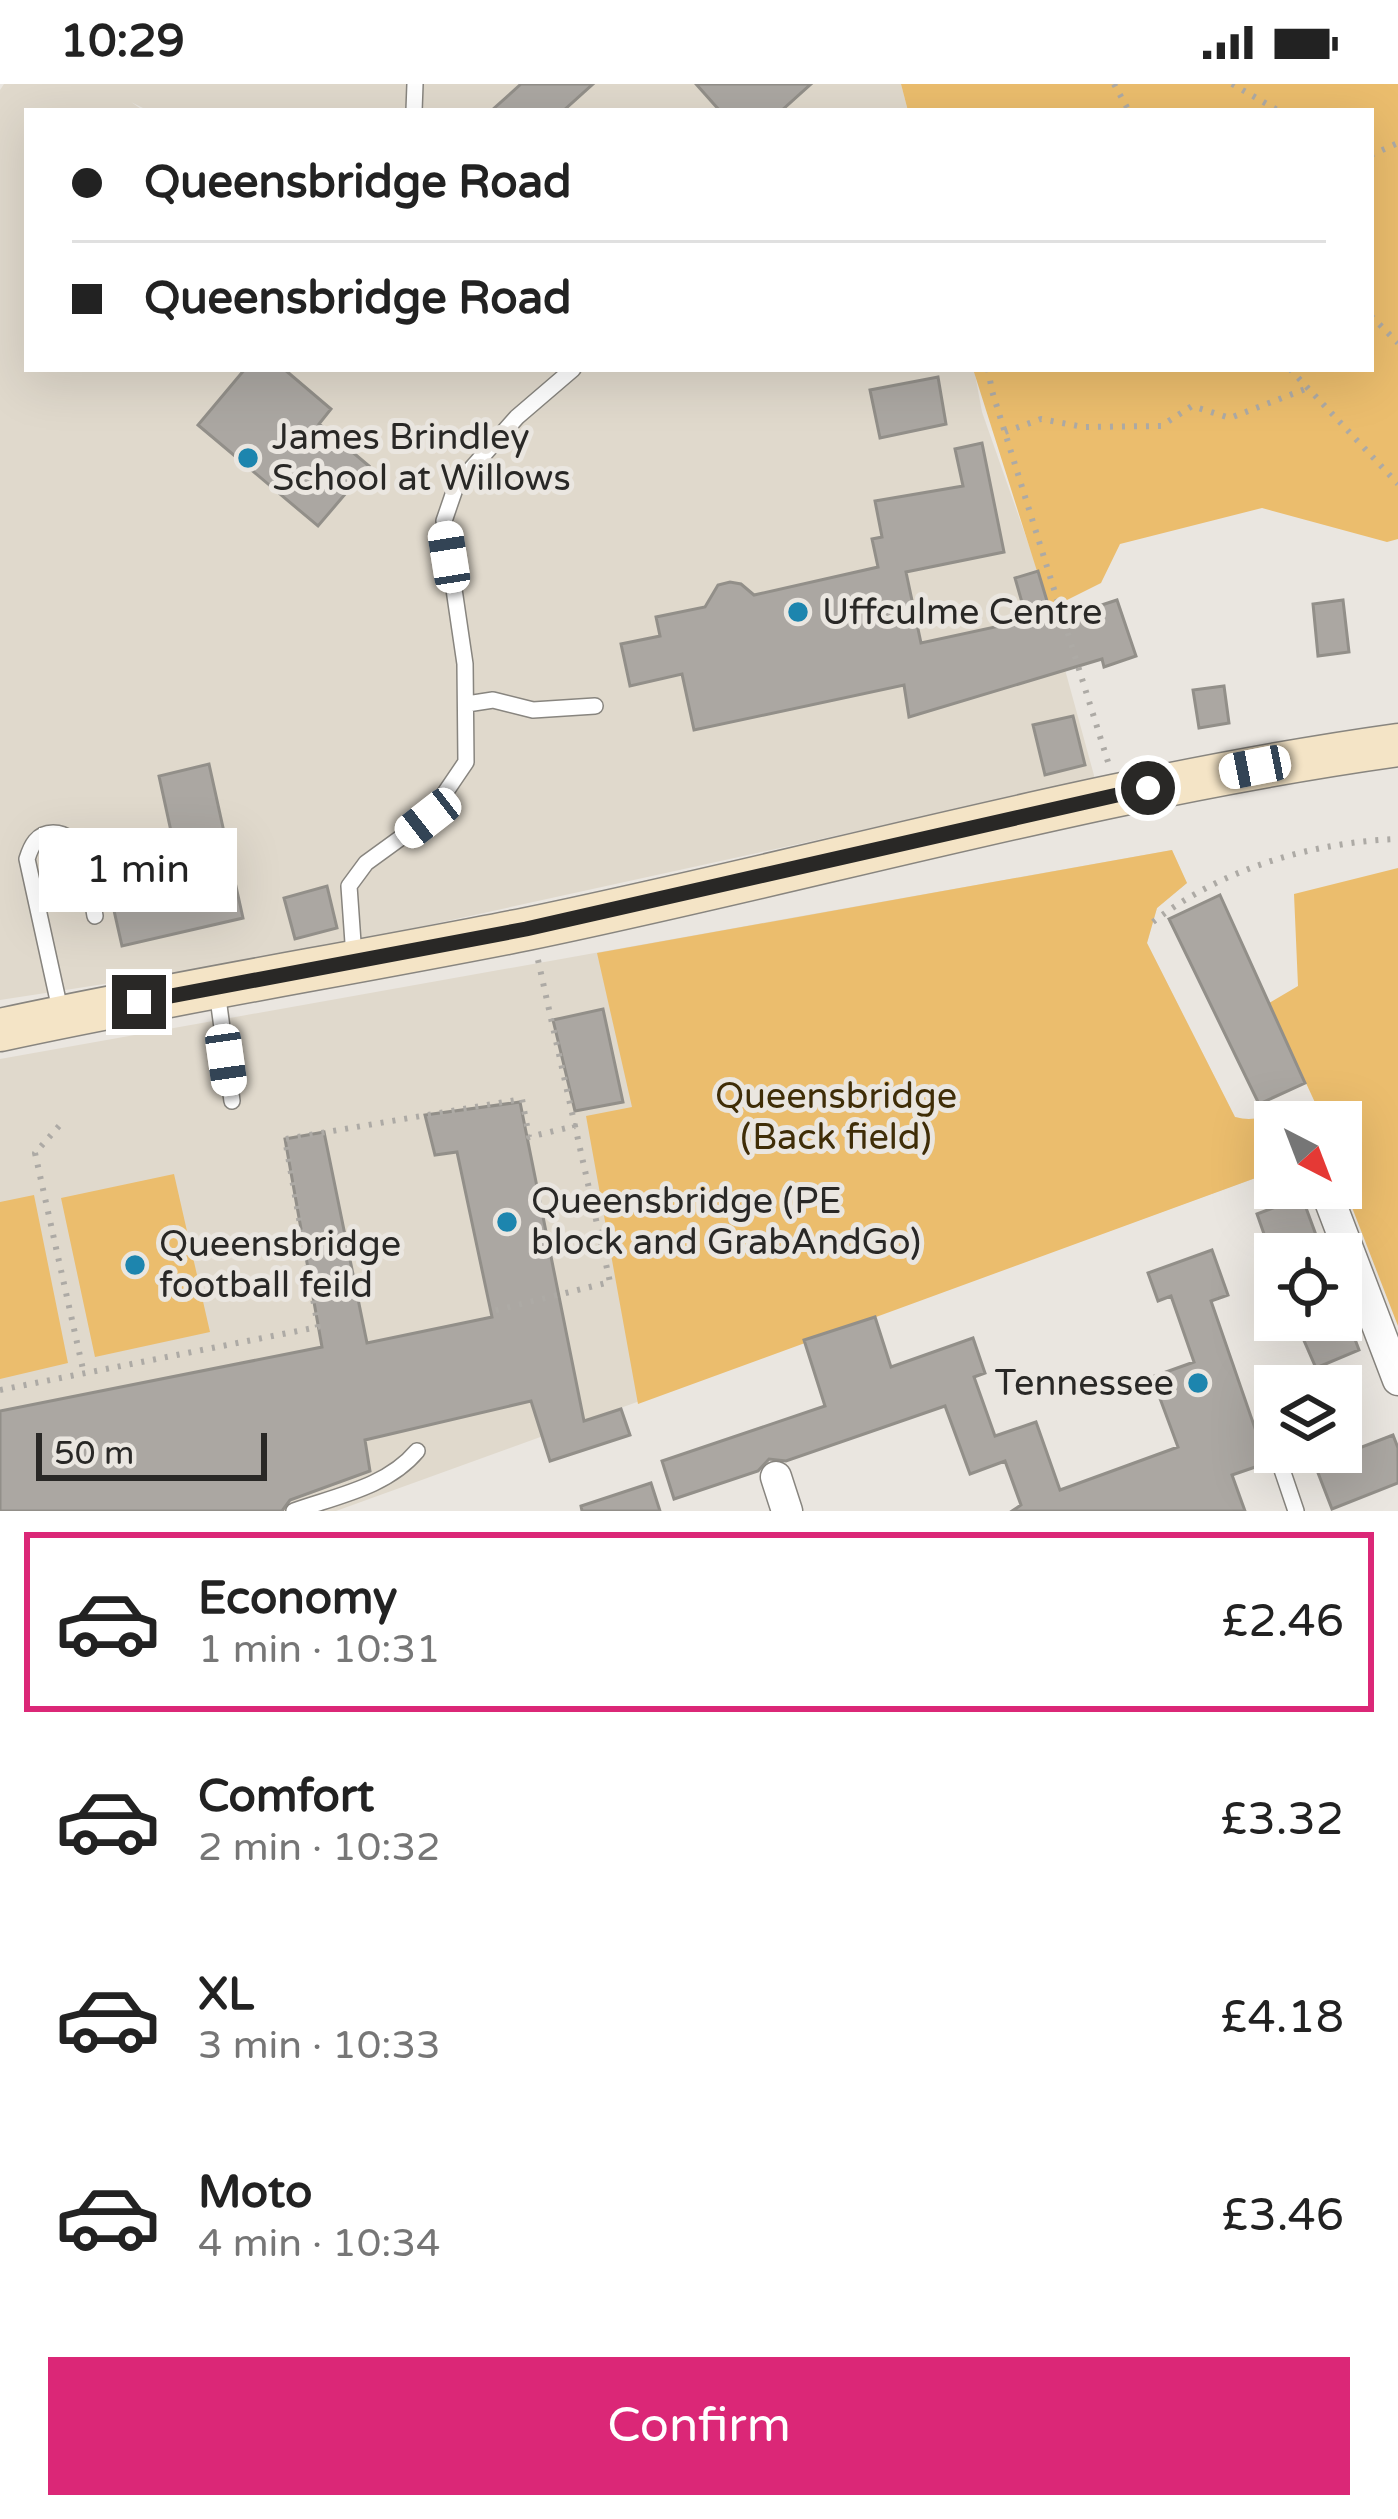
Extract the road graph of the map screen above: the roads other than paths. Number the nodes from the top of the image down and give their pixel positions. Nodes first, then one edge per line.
1 (570, 372) edge
2 (467, 704) junction
3 (596, 706) dead end
4 (1398, 745) edge
5 (95, 916) dead end
6 (354, 960) junction
7 (217, 988) junction
8 (61, 1017) junction
9 (0, 1030) edge
10 (232, 1101) dead end
11 (1333, 1209) edge
12 (1398, 1380) edge
13 (417, 1451) dead end
14 (1283, 1473) edge
15 (776, 1478) dead end
16 (294, 1511) edge
17 (787, 1511) edge
18 (1297, 1511) edge

1 - 2 lane
2 - 3 lane
2 - 6 lane
4 - 6 street
5 - 8 lane
6 - 7 street
7 - 8 street
7 - 10 lane
8 - 9 street
11 - 12 street
13 - 16 lane
14 - 18 lane
15 - 17 street

